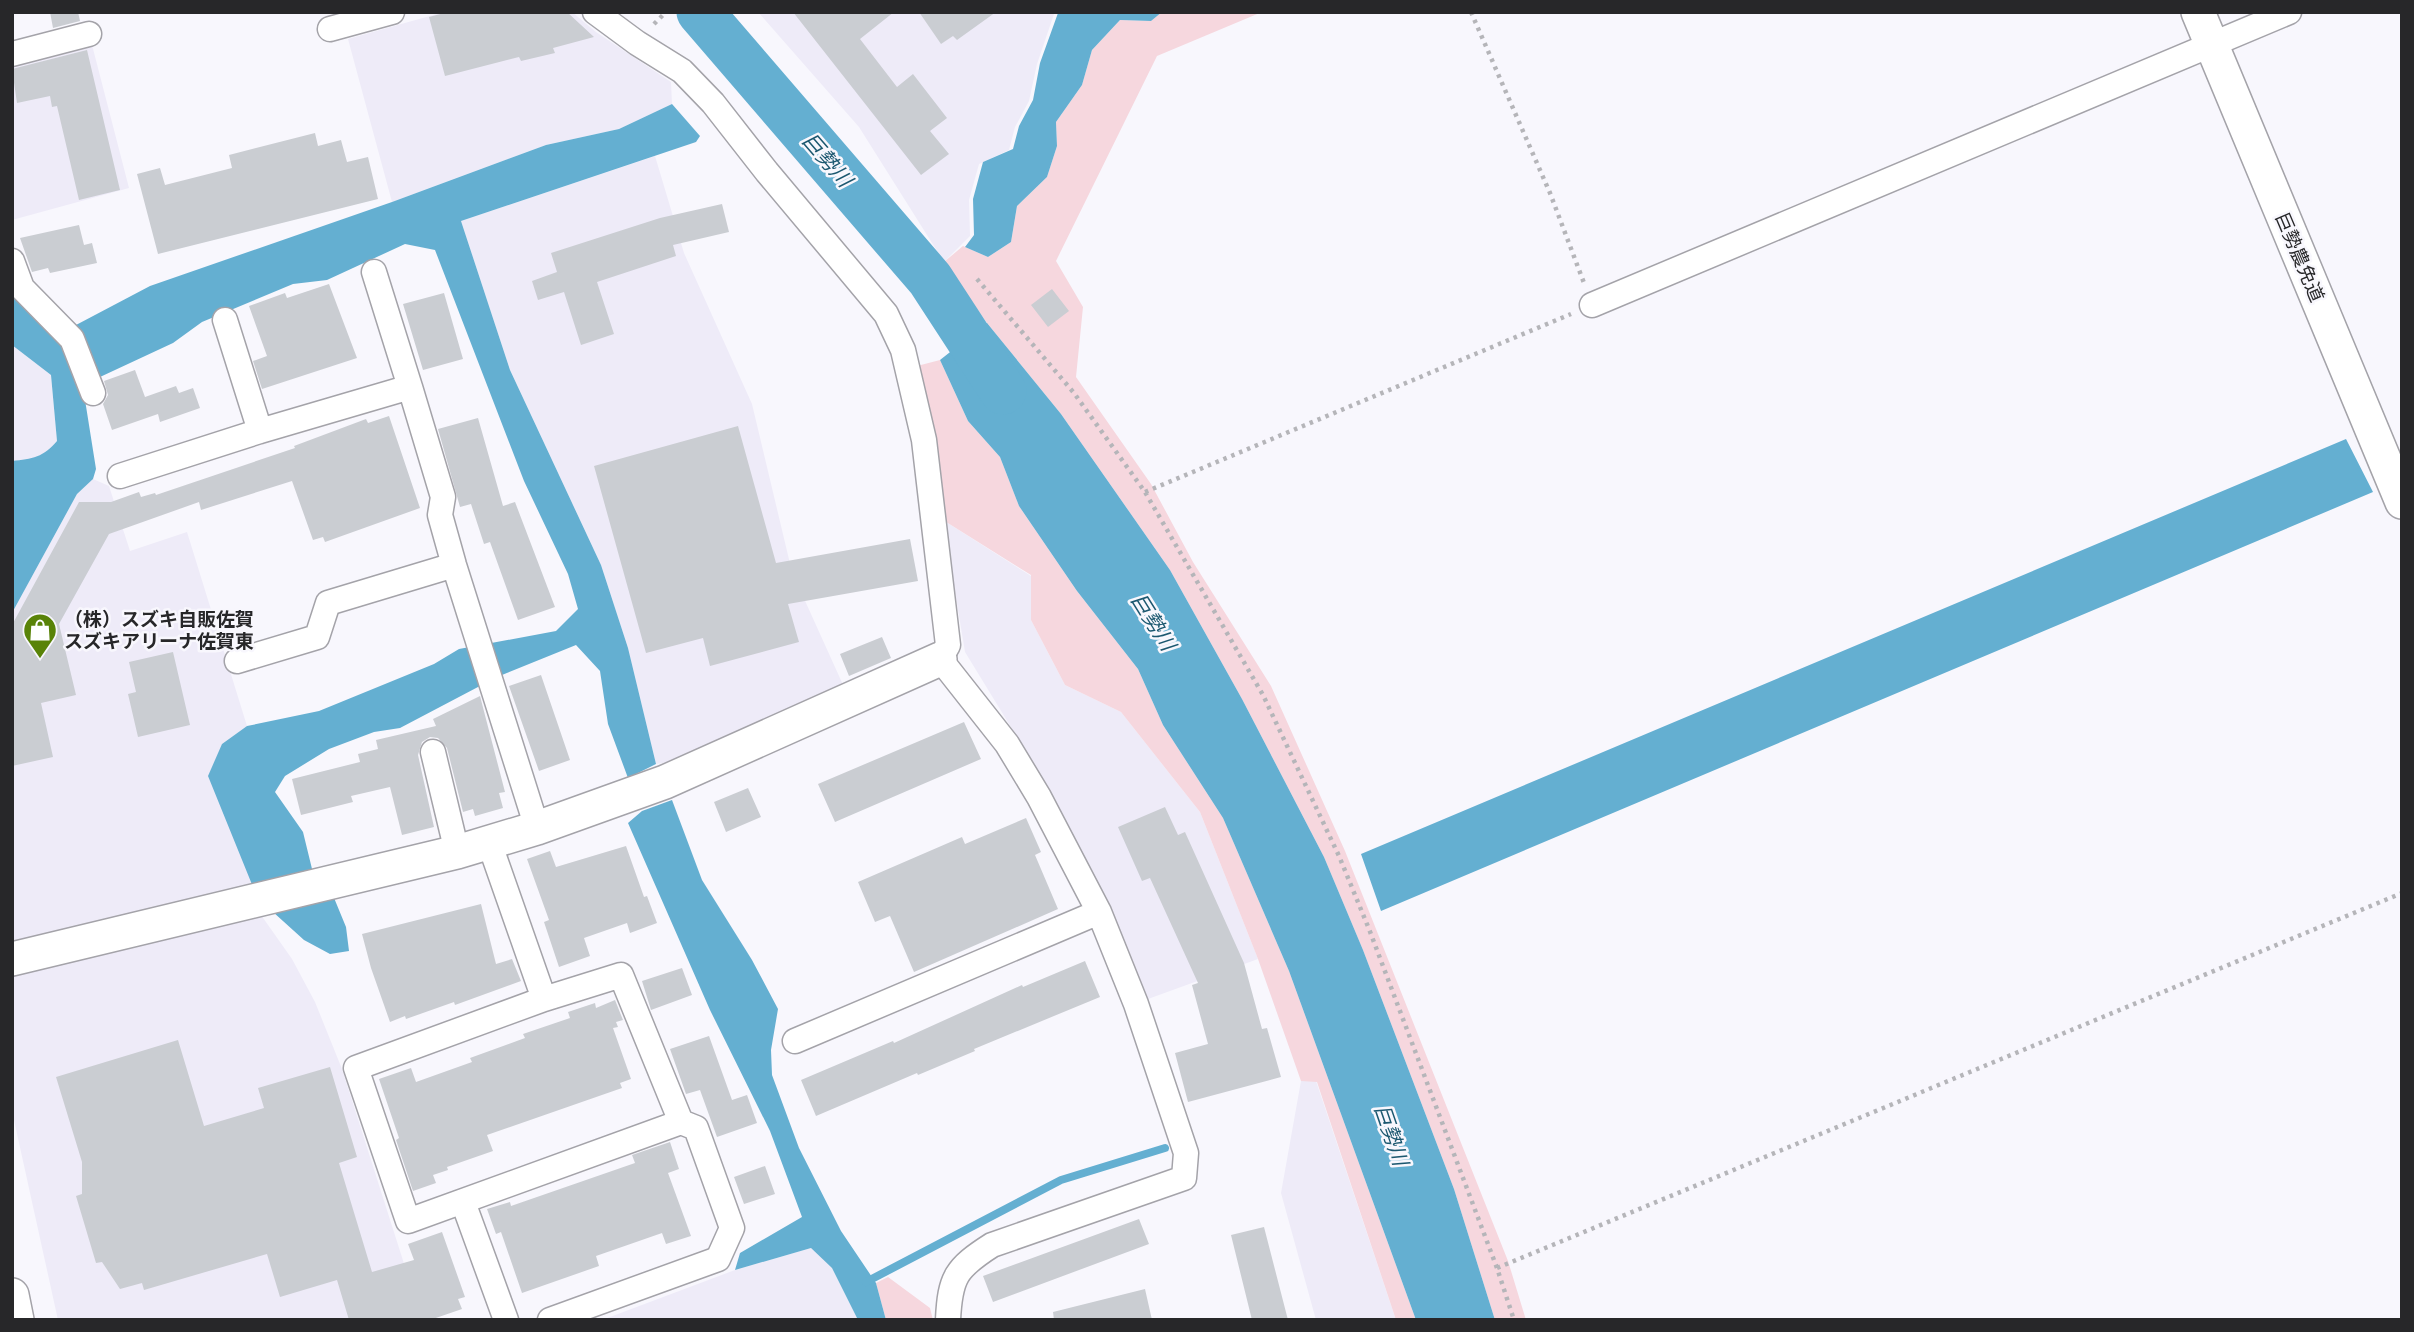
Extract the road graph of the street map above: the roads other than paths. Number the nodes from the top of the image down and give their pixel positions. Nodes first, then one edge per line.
1 (392, 12) edge
2 (595, 12) edge
3 (2198, 12) edge
4 (2289, 12) edge
5 (330, 29) dead end
6 (89, 34) dead end
7 (2211, 45) junction
8 (12, 54) edge
9 (12, 261) edge
10 (373, 272) dead end
11 (1592, 305) road end
12 (225, 320) dead end
13 (410, 387) junction
14 (93, 393) dead end
15 (260, 431) junction
16 (120, 475) dead end
17 (2402, 502) edge
18 (454, 565) junction
19 (940, 659) junction
20 (237, 661) dead end
21 (433, 752) dead end
22 (537, 828) junction
23 (489, 842) junction
24 (457, 852) junction
25 (1098, 912) junction
26 (12, 960) edge
27 (544, 999) junction
28 (795, 1041) dead end
29 (681, 1122) junction
30 (463, 1202) junction
31 (12, 1295) edge
32 (17, 1320) edge
33 (506, 1320) edge
34 (550, 1320) edge
35 (948, 1320) edge

1 - 5 street
2 - 19 street
3 - 7 street, 巨勢農免道
4 - 7 street
6 - 8 street
7 - 11 street
7 - 17 street, 巨勢農免道
9 - 14 street
10 - 13 street
12 - 15 street
13 - 15 street
13 - 18 street
15 - 16 street
18 - 20 street
18 - 22 street
19 - 22 street
19 - 25 street
21 - 24 street
22 - 23 street
23 - 24 street
23 - 27 street
24 - 26 street
25 - 28 street
25 - 35 street
27 - 29 street
27 - 30 street
29 - 30 street
29 - 34 street
30 - 33 street
31 - 32 street

